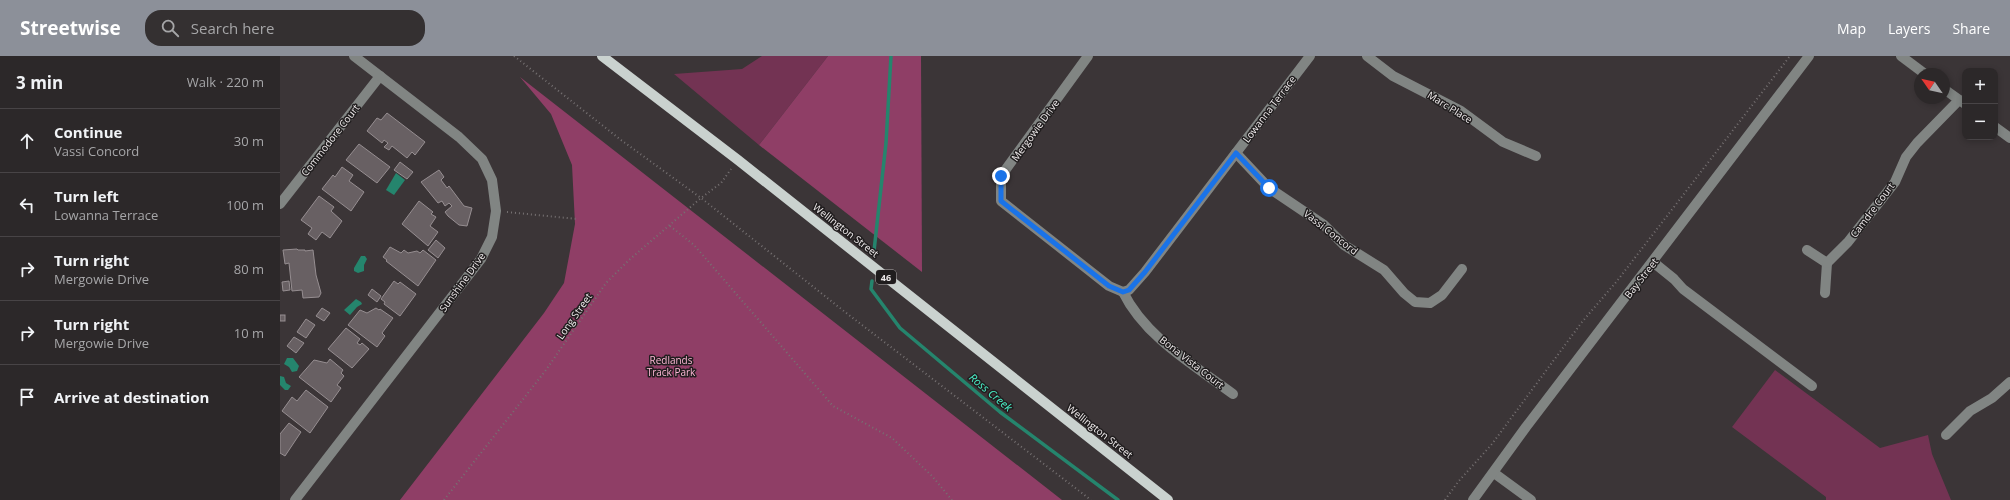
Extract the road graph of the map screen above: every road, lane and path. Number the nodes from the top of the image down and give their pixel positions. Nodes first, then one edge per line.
1 (354, 56) edge
2 (514, 56) edge
3 (602, 56) edge
4 (1088, 56) edge
5 (1310, 56) edge
6 (1367, 56) edge
7 (1790, 56) edge
8 (1809, 56) edge
9 (1901, 56) edge
10 (1917, 68) edge
11 (380, 76) junction
12 (1950, 93) edge
13 (1962, 102) edge
14 (1998, 129) edge
15 (2010, 138) edge
16 (1236, 153) junction
17 (1536, 156) dead end
18 (738, 160) junction
19 (701, 198) junction
20 (280, 204) edge
21 (496, 211) junction
22 (577, 219) dead end
23 (670, 226) junction
24 (1807, 250) dead end
25 (1653, 262) junction
26 (1827, 262) junction
27 (1462, 269) dead end
28 (1123, 292) junction
29 (1825, 293) dead end
30 (2010, 382) edge
31 (1812, 386) dead end
32 (1233, 394) dead end
33 (1946, 435) dead end
34 (1494, 473) junction
35 (295, 500) edge
36 (444, 500) edge
37 (952, 500) edge
38 (1091, 500) edge
39 (1168, 500) edge
40 (1445, 500) edge
41 (1473, 500) edge
42 (1531, 500) edge

1 - 11 street, Sunshine Drive
2 - 19 path
3 - 18 main road, Wellington Street / 46
4 - 28 street, Mergowie Drive
5 - 16 street, Lowanna Terrace
6 - 17 street, Marc Place
7 - 40 path
8 - 25 street, Bay Street
9 - 10 street
11 - 20 street, Commodore Court
11 - 21 street, Sunshine Drive
12 - 13 street
13 - 26 street, Camdre Court
14 - 15 street
16 - 27 street, Vassi Concord
16 - 28 street, Lowanna Terrace
18 - 19 path, Long Street
18 - 39 main road, Wellington Street / 46
19 - 23 path, Long Street
19 - 38 path
21 - 22 path
21 - 35 street, Sunshine Drive
23 - 36 path, Long Street
23 - 37 path
24 - 26 street
25 - 31 street
25 - 34 street, Bay Street
26 - 29 street
28 - 32 street, Bona Vista Court
30 - 33 street
34 - 41 street, Bay Street
34 - 42 street

